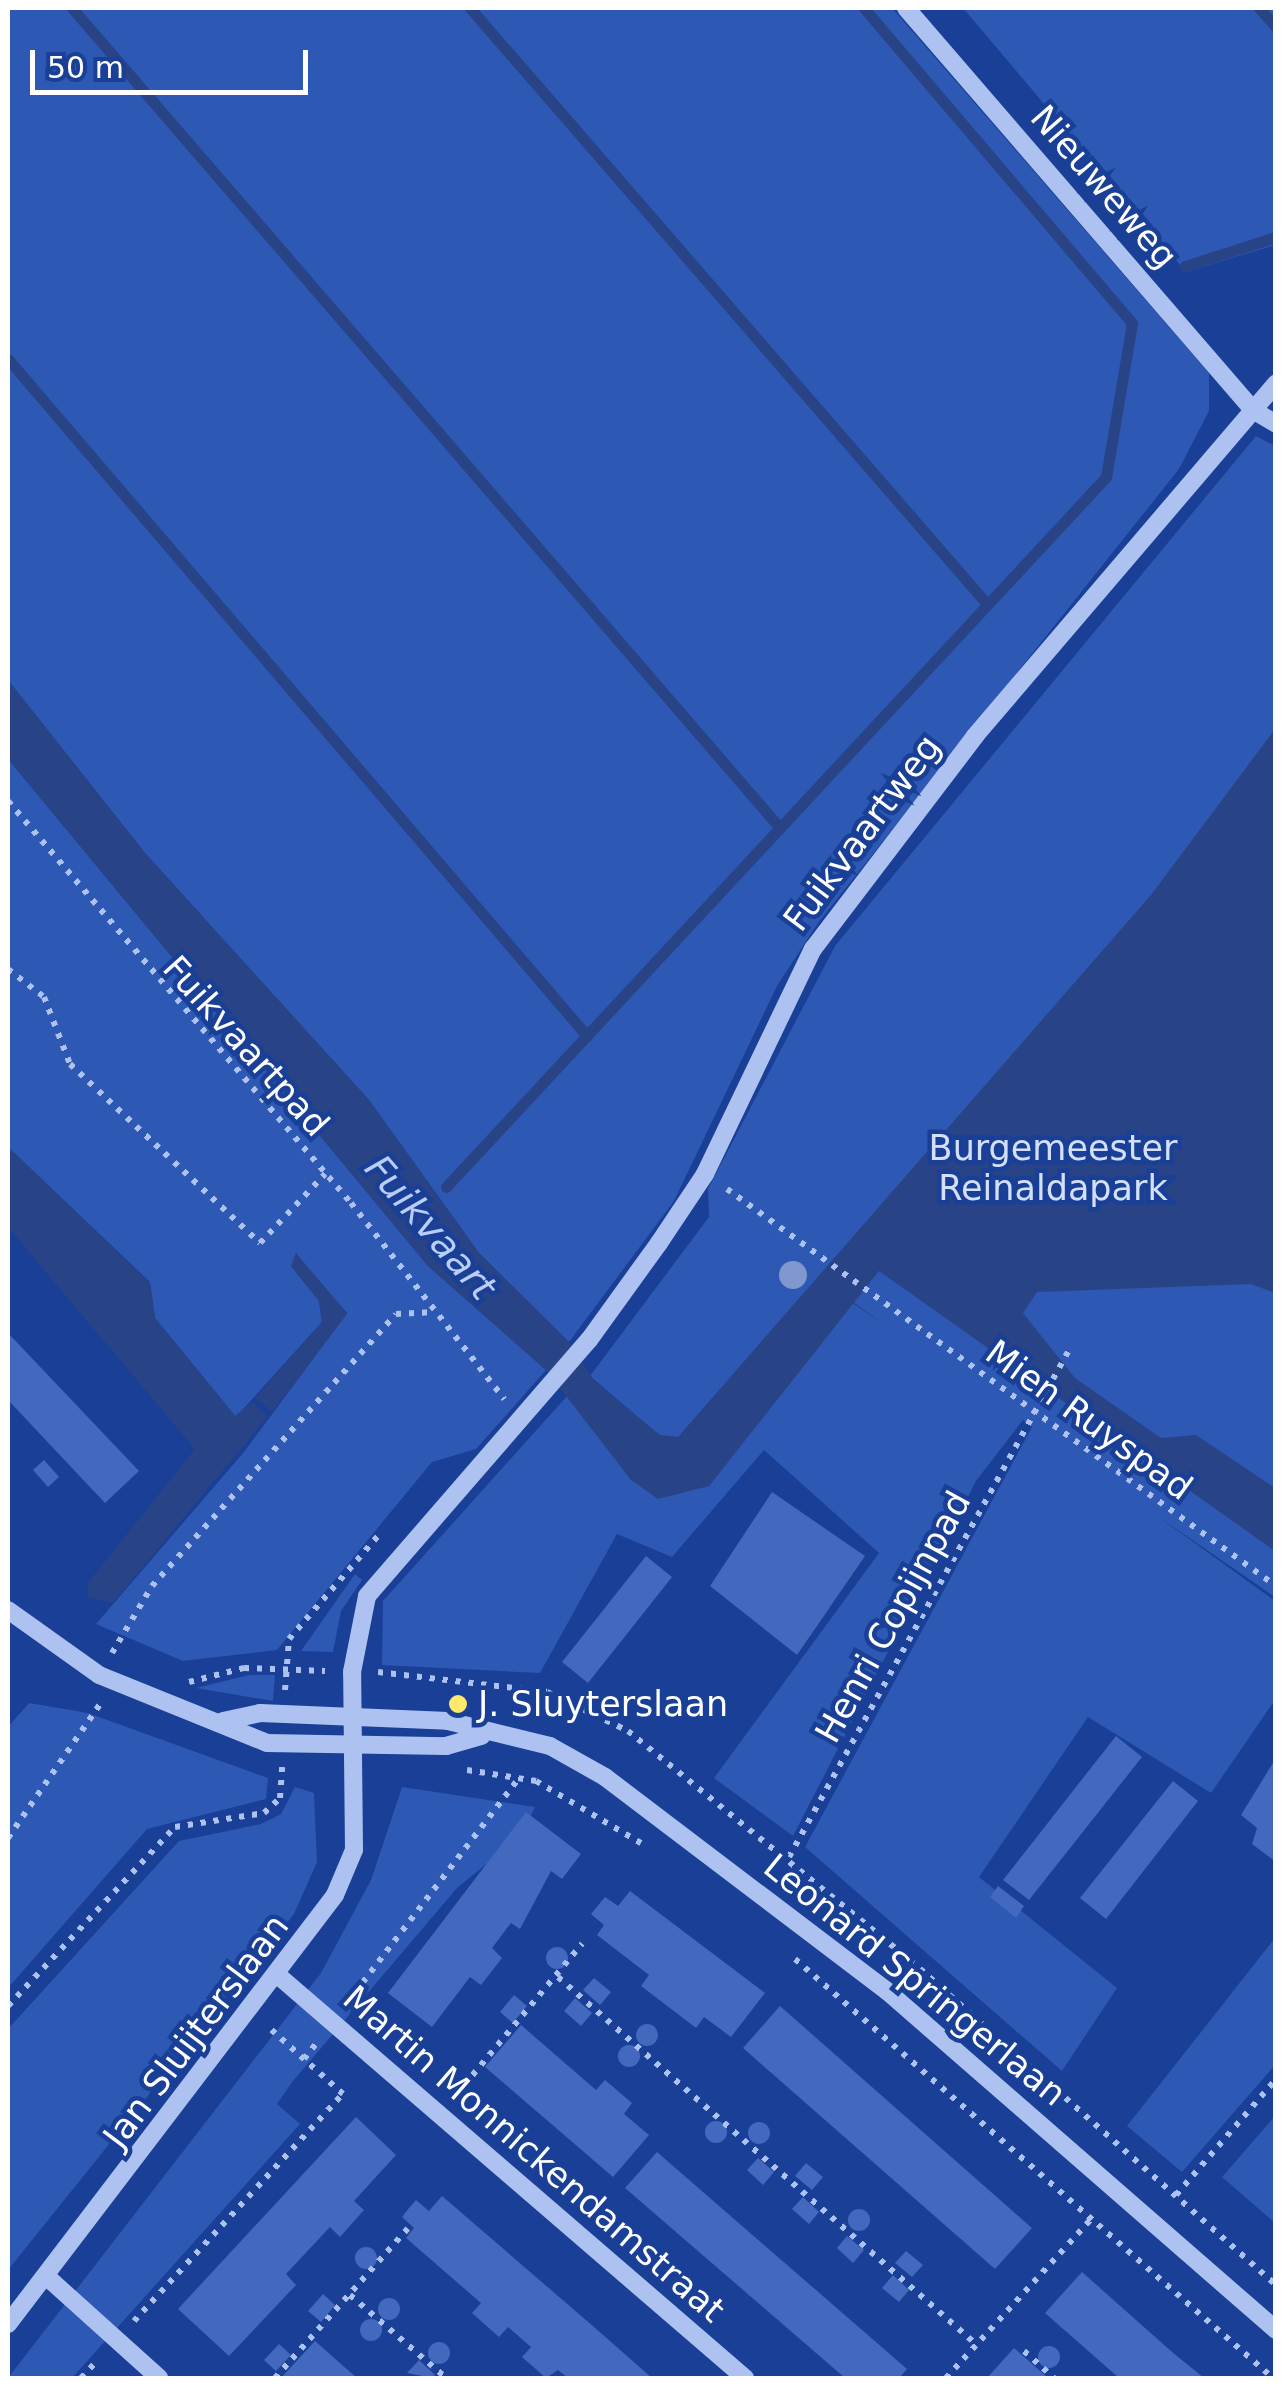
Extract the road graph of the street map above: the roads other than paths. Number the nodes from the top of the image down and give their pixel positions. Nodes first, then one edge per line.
1 (906, 8) edge
2 (1276, 383) edge
3 (1253, 410) junction
4 (1276, 424) edge
5 (8, 1610) edge
6 (352, 1717) junction
7 (223, 1721) junction
8 (482, 1736) junction
9 (349, 1744) junction
10 (281, 1978) junction
11 (47, 2277) junction
12 (8, 2324) edge
13 (1276, 2330) edge
14 (159, 2378) edge
15 (745, 2378) edge

1 - 3 street, Nieuweweg
2 - 3 street, Fuikvaartweg
3 - 4 street, Nieuweweg
3 - 6 street, Fuikvaartweg
5 - 7 street
6 - 7 street, Leonard Springerlaan
6 - 8 street, Leonard Springerlaan
6 - 9 street, Jan Sluijterslaan
7 - 9 street, Leonard Springerlaan
8 - 9 street, Leonard Springerlaan
8 - 13 street, Leonard Springerlaan
9 - 10 street, Jan Sluijterslaan
10 - 11 street, Jan Sluijterslaan
10 - 15 street, Martin Monnickendamstraat
11 - 12 street, Jan Sluijterslaan
11 - 14 street

